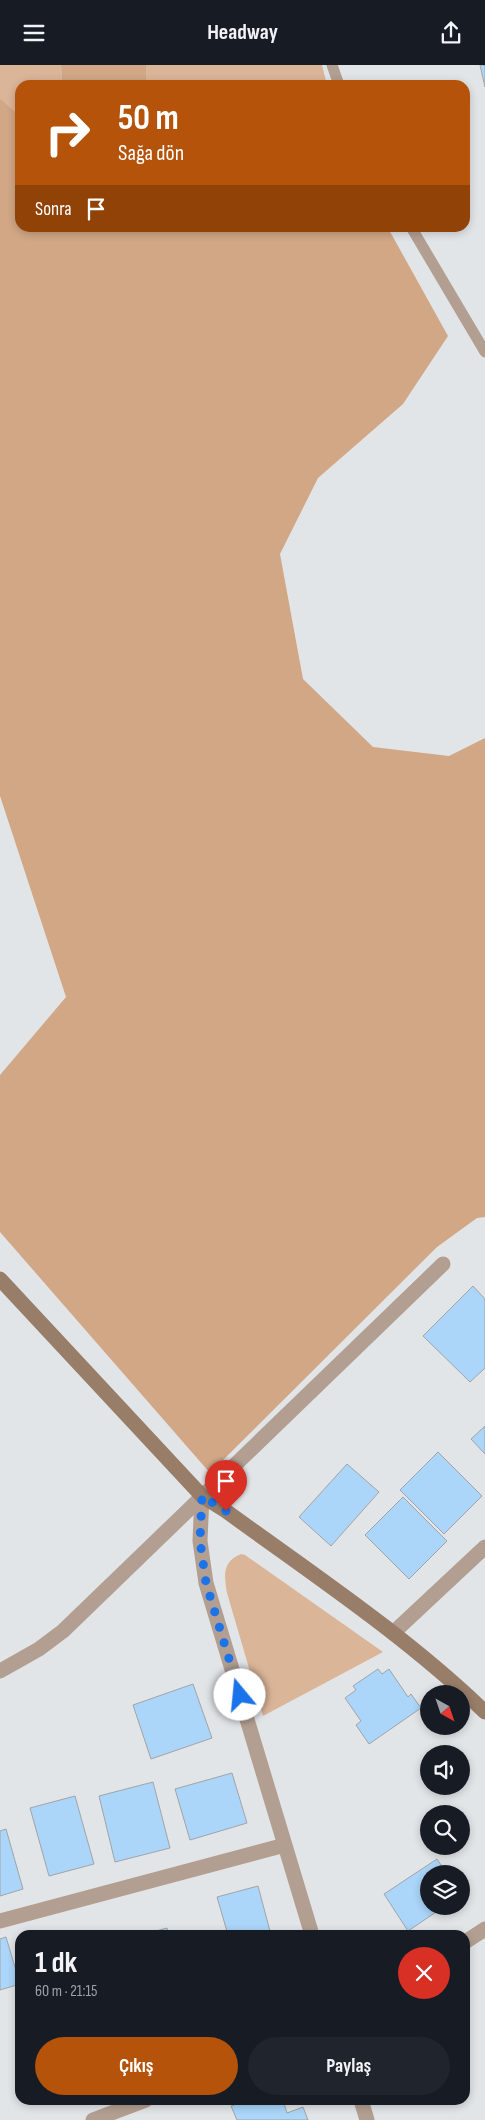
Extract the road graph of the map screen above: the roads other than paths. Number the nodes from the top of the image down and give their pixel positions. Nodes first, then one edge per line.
1 (332, 65) edge
2 (338, 80) edge
3 (414, 232) edge
4 (485, 351) edge
5 (443, 1264) dead end
6 (0, 1279) edge
7 (202, 1496) junction
8 (485, 1547) edge
9 (394, 1633) junction
10 (0, 1671) edge
11 (485, 1712) edge
12 (285, 1845) junction
13 (0, 1921) edge
14 (485, 1929) edge
15 (310, 1930) edge
16 (470, 1939) edge
17 (133, 2105) edge
18 (362, 2105) edge
19 (93, 2120) edge
20 (367, 2120) edge

1 - 2 lane
3 - 4 lane
5 - 7 street
6 - 7 street
7 - 9 street
7 - 10 street
7 - 12 street
8 - 9 street
9 - 11 street
12 - 13 street
12 - 15 street
14 - 16 street
17 - 19 street
18 - 20 street

